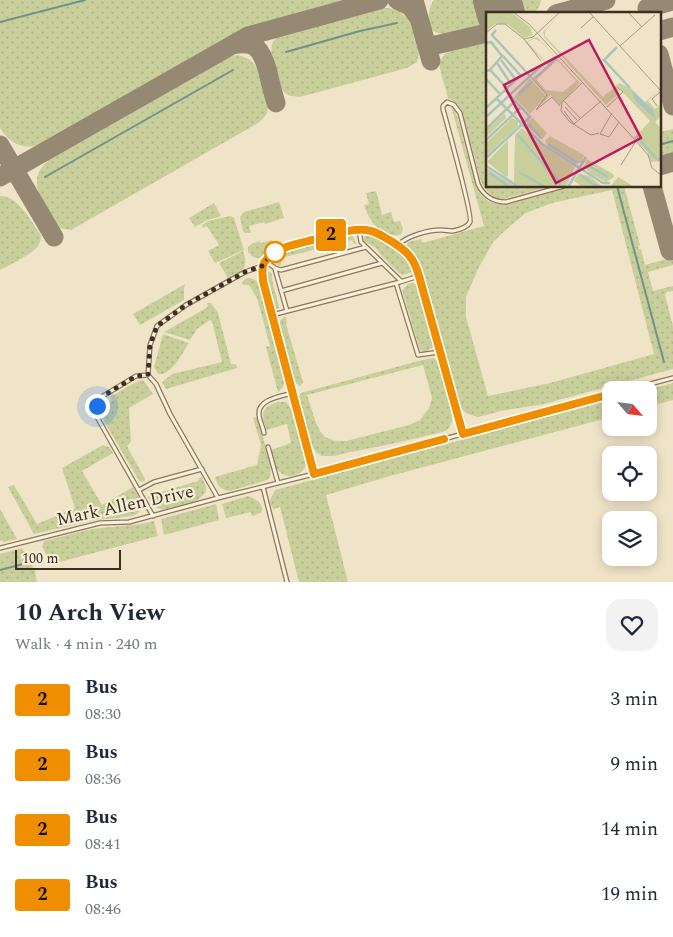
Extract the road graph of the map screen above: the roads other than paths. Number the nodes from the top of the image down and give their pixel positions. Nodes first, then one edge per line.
1 (557, 188) edge
2 (359, 230) junction
3 (398, 245) junction
4 (366, 247) junction
5 (265, 261) junction
6 (382, 263) junction
7 (262, 266) junction
8 (275, 268) junction
9 (419, 276) junction
10 (401, 281) junction
11 (396, 283) junction
12 (281, 291) junction
13 (287, 311) junction
14 (272, 315) junction
15 (440, 352) junction
16 (148, 375) junction
17 (673, 378) edge
18 (658, 382) edge
19 (293, 392) junction
20 (602, 396) edge
21 (264, 433) dead end
22 (463, 434) junction
23 (268, 447) dead end
24 (202, 469) junction
25 (314, 474) junction
26 (278, 483) junction
27 (263, 487) junction
28 (139, 490) junction
29 (218, 498) junction
30 (153, 516) junction
31 (0, 548) edge
32 (287, 582) edge

1 - 3 lane
2 - 3 lane
2 - 4 lane
2 - 5 lane
3 - 9 lane
4 - 6 lane
4 - 8 lane
5 - 7 lane
5 - 8 lane
6 - 10 lane
6 - 12 lane
7 - 14 lane
7 - 16 lane
8 - 12 lane
9 - 10 lane
9 - 15 lane
10 - 11 lane
11 - 13 lane
11 - 15 lane
12 - 13 lane
13 - 14 lane
14 - 19 lane
15 - 22 lane
16 - 24 lane
16 - 28 lane
17 - 18 lane
19 - 21 lane
19 - 25 lane
20 - 22 lane, Mark Allen Drive
22 - 25 lane, Mark Allen Drive
23 - 26 lane
24 - 28 lane
24 - 29 lane
25 - 26 lane, Mark Allen Drive
26 - 27 lane, Mark Allen Drive
27 - 29 lane, Mark Allen Drive
27 - 32 lane
28 - 30 lane
29 - 30 lane, Mark Allen Drive
30 - 31 lane, Mark Allen Drive

